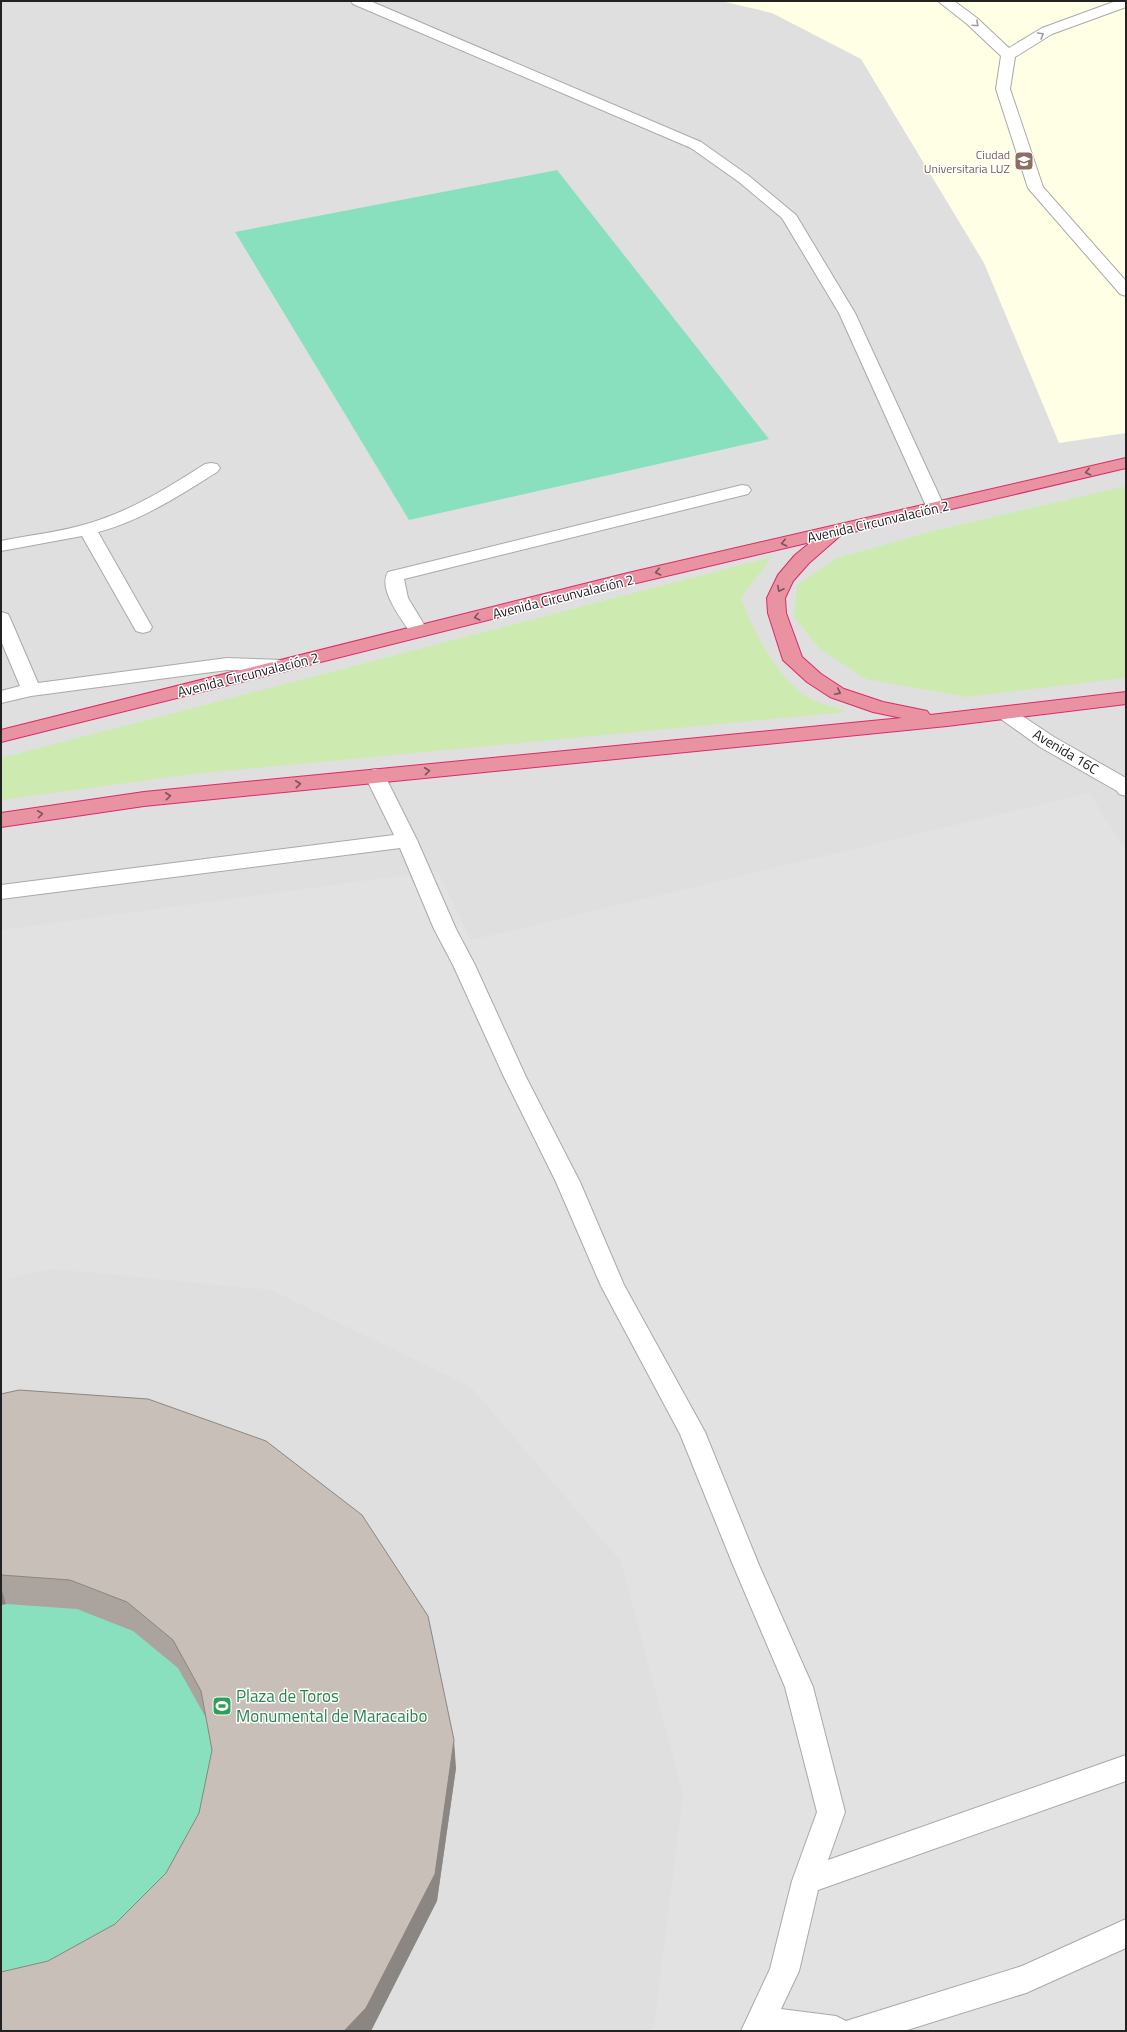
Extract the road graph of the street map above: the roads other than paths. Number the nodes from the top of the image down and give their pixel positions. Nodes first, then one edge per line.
1 (358, 1) edge
2 (945, 1) edge
3 (1098, 1) edge
4 (1125, 3) edge
5 (1008, 55) junction
6 (1126, 291) edge
7 (1126, 463) edge
8 (211, 468) dead end
9 (742, 490) dead end
10 (936, 508) junction
11 (87, 529) junction
12 (835, 531) junction
13 (1, 546) edge
14 (2, 624) edge
15 (143, 627) dead end
16 (419, 631) junction
17 (283, 666) junction
18 (31, 690) junction
19 (1, 697) edge
20 (1126, 698) edge
21 (1005, 713) junction
22 (948, 720) junction
23 (1, 736) edge
24 (375, 776) junction
25 (1125, 786) edge
26 (1, 820) edge
27 (407, 840) junction
28 (1, 892) edge
29 (1126, 1768) edge
30 (806, 1881) junction
31 (1126, 1933) edge
32 (758, 2026) edge
33 (836, 2031) edge
34 (857, 2031) edge

1 - 10 street
2 -> 5 street
3 - 4 street
5 -> 4 street
5 - 6 street
7 -> 10 highway, Avenida Circunvalación 2
8 - 11 street
9 - 16 street
10 - 12 highway, Avenida Circunvalación 2
11 - 13 street
11 - 15 street
12 -> 16 highway, Avenida Circunvalación 2
12 -> 22 highway
14 - 18 street
16 - 17 highway, Avenida Circunvalación 2
17 - 18 street
17 - 23 highway, Avenida Circunvalación 2
18 - 19 street
20 - 21 highway
21 - 22 highway
21 - 25 street, Avenida 16C
24 -> 22 highway
26 -> 24 highway
24 - 27 street
27 - 28 street
27 - 30 street
29 - 30 street
30 - 32 street
31 - 34 street
32 - 33 street

